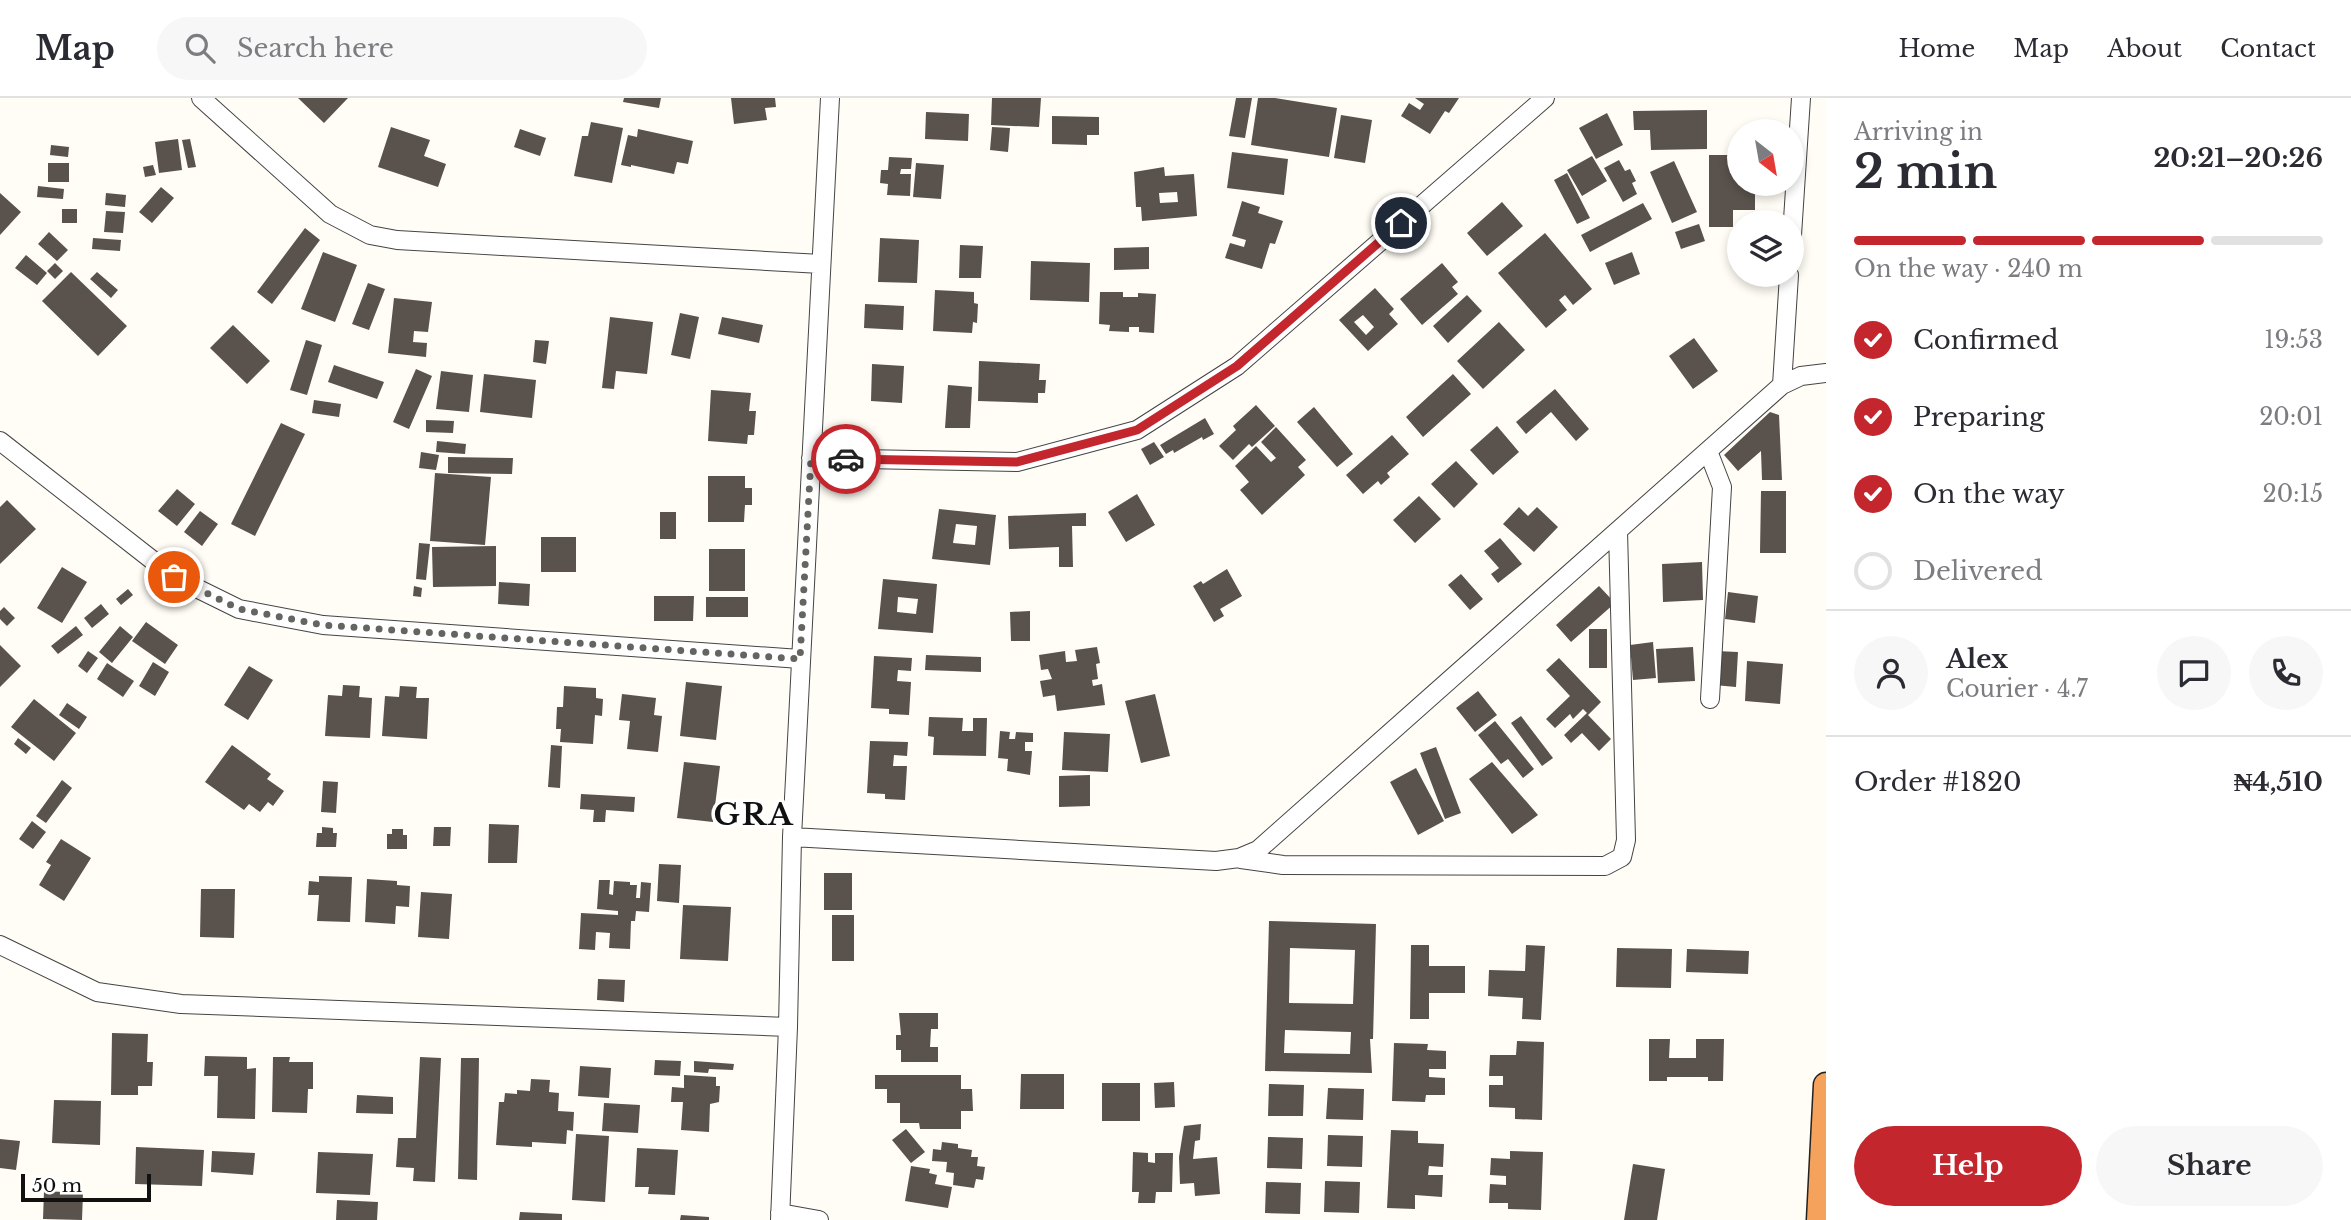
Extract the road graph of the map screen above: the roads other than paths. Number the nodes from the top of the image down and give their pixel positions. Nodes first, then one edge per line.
1 (201, 98) edge
2 (830, 98) edge
3 (1545, 98) edge
4 (1801, 98) edge
5 (1794, 210) edge
6 (821, 264) junction
7 (1788, 287) edge
8 (1826, 373) edge
9 (1782, 385) junction
10 (0, 441) edge
11 (1708, 451) junction
12 (811, 458) junction
13 (1618, 531) junction
14 (800, 659) junction
15 (1710, 699) dead end
16 (792, 837) junction
17 (1239, 858) junction
18 (0, 946) edge
19 (788, 1027) junction
20 (1826, 1084) edge
21 (780, 1216) edge
22 (819, 1220) edge
23 (1819, 1220) edge

1 - 6 street
2 - 6 street
3 - 12 street
4 - 5 street
6 - 12 street
7 - 9 street
8 - 9 street
9 - 11 street
10 - 14 street
11 - 13 street
11 - 15 street
12 - 14 street
13 - 17 street
13 - 17 street
14 - 16 street
16 - 17 street
16 - 19 street
18 - 19 street
19 - 21 street
20 - 23 highway
21 - 22 street

